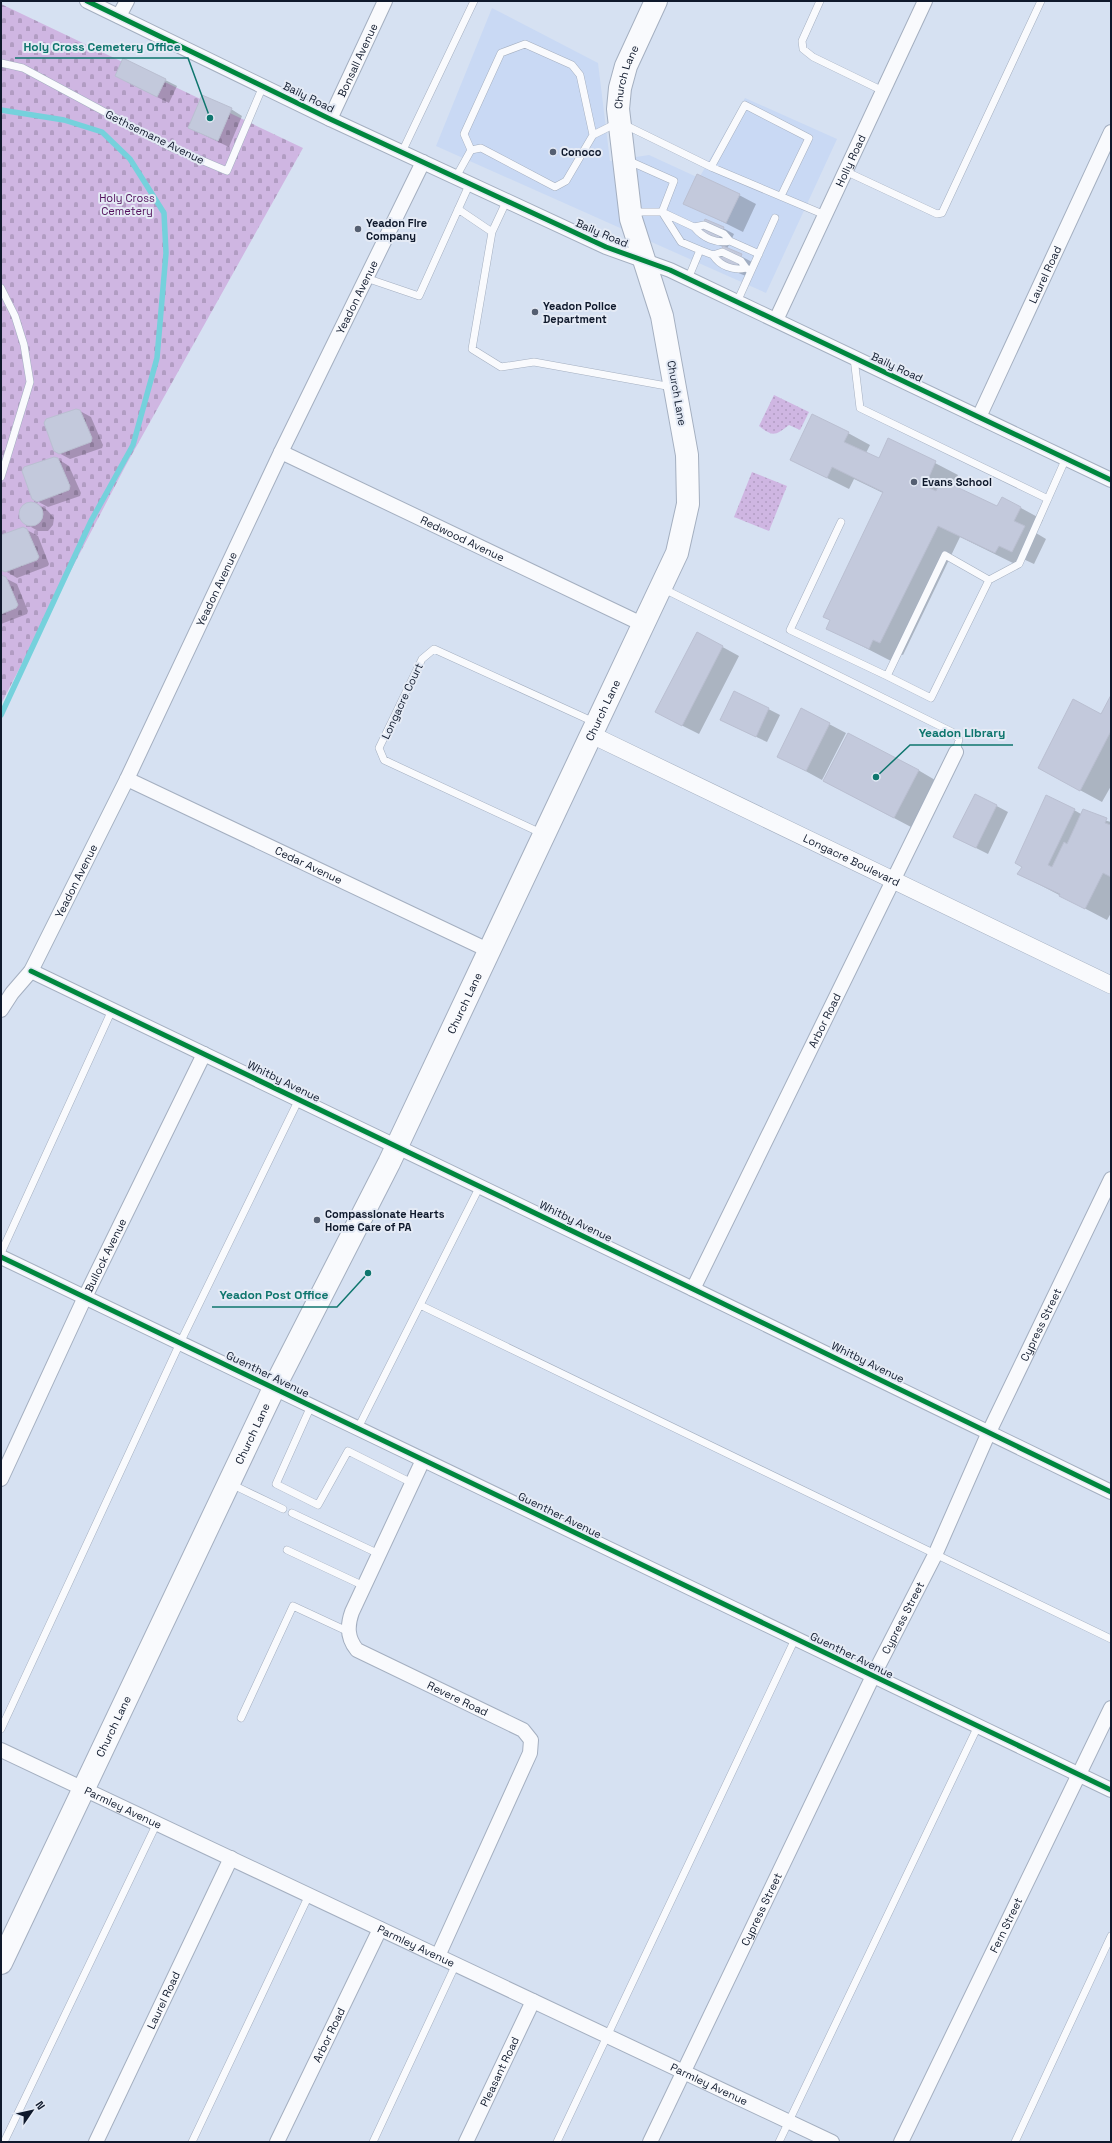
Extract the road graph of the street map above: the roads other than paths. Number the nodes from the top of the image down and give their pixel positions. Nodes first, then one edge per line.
1 (87, 1) edge
2 (127, 1) edge
3 (385, 1) edge
4 (474, 1) edge
5 (656, 1) edge
6 (820, 1) edge
7 (925, 1) edge
8 (1041, 1) edge
9 (119, 16) junction
10 (1, 62) edge
11 (263, 86) junction
12 (883, 91) junction
13 (330, 119) junction
14 (619, 122) junction
15 (1111, 132) edge
16 (593, 135) junction
17 (471, 150) junction
18 (402, 152) junction
19 (624, 158) junction
20 (423, 162) junction
21 (711, 167) junction
22 (845, 171) junction
23 (456, 177) junction
24 (470, 183) junction
25 (781, 196) junction
26 (507, 200) junction
27 (458, 209) junction
28 (630, 212) junction
29 (662, 212) junction
30 (825, 215) junction
31 (775, 218) dead end
32 (492, 232) junction
33 (700, 250) junction
34 (759, 254) junction
35 (713, 255) junction
36 (644, 261) junction
37 (749, 270) junction
38 (366, 278) junction
39 (688, 279) junction
40 (1, 288) edge
41 (737, 302) junction
42 (776, 320) junction
43 (854, 358) junction
44 (676, 388) junction
45 (979, 417) junction
46 (281, 452) junction
47 (1066, 458) junction
48 (1, 477) edge
49 (1111, 480) edge
50 (1048, 498) junction
51 (841, 522) dead end
52 (990, 580) junction
53 (662, 588) junction
54 (644, 625) junction
55 (887, 676) junction
56 (595, 729) junction
57 (956, 752) joint
58 (127, 778) junction
59 (545, 834) junction
60 (894, 880) junction
61 (490, 951) junction
62 (31, 971) junction
63 (1111, 985) edge
64 (1, 1010) edge
65 (112, 1010) junction
66 (204, 1054) junction
67 (299, 1099) junction
68 (397, 1147) junction
69 (1111, 1179) edge
70 (480, 1186) junction
71 (1, 1253) edge
72 (1, 1257) edge
73 (694, 1289) junction
74 (85, 1297) junction
75 (420, 1305) junction
76 (180, 1343) junction
77 (274, 1388) junction
78 (311, 1406) junction
79 (358, 1428) junction
80 (989, 1432) junction
81 (423, 1460) junction
82 (1, 1479) edge
83 (229, 1483) junction
84 (412, 1483) junction
85 (1111, 1492) edge
86 (283, 1509) dead end
87 (292, 1513) dead end
88 (287, 1550) dead end
89 (379, 1554) junction
90 (935, 1555) junction
91 (364, 1586) junction
92 (349, 1632) junction
93 (1111, 1638) edge
94 (795, 1639) junction
95 (873, 1676) junction
96 (1111, 1708) edge
97 (241, 1718) dead end
98 (978, 1726) junction
99 (1, 1729) edge
100 (1, 1750) edge
101 (1080, 1775) junction
102 (84, 1789) junction
103 (1111, 1790) edge
104 (157, 1823) junction
105 (230, 1858) junction
106 (309, 1895) junction
107 (380, 1929) junction
108 (1111, 1936) edge
109 (438, 1956) junction
110 (1, 1963) edge
111 (456, 1964) junction
112 (533, 2001) junction
113 (608, 2036) junction
114 (683, 2072) junction
115 (788, 2121) junction
116 (4, 2142) edge
117 (96, 2142) edge
118 (192, 2142) edge
119 (277, 2142) edge
120 (373, 2142) edge
121 (466, 2142) edge
122 (558, 2142) edge
123 (650, 2142) edge
124 (779, 2142) edge
125 (832, 2142) edge
126 (900, 2142) edge
127 (1016, 2142) edge

1 - 9 street, Baily Road
2 - 9 street
3 - 13 street, Bonsall Avenue
4 - 18 lane
5 - 14 main road, Church Lane
6 - 12 lane
7 - 12 street, Holly Road
8 - 22 lane
9 - 11 street, Baily Road
10 - 11 lane, Gethsemane Avenue
11 - 13 street, Baily Road
12 - 22 street, Holly Road
13 - 18 street, Baily Road
14 - 16 lane
14 - 19 main road, Church Lane
14 - 21 lane
15 - 45 street, Laurel Road
16 - 17 lane
16 - 17 lane
17 - 23 lane
18 - 20 street, Baily Road
19 - 28 main road, Church Lane
19 - 29 lane
20 - 23 street, Baily Road
20 - 38 street, Yeadon Avenue
21 - 25 lane
21 - 25 lane
22 - 30 street, Holly Road
23 - 24 street, Baily Road
24 - 26 street, Baily Road
24 - 27 lane
25 - 30 lane
26 - 32 lane
26 - 36 street, Baily Road
27 - 32 lane
27 - 38 lane
28 - 29 lane
28 - 36 main road, Church Lane
29 - 33 lane
29 - 34 lane
30 - 42 street, Holly Road
31 - 34 lane
32 - 44 lane
33 - 35 lane
33 - 39 lane
34 - 37 lane
35 - 37 lane
35 - 37 lane
36 - 39 street, Baily Road
36 - 44 main road, Church Lane
37 - 41 lane
38 - 46 street, Yeadon Avenue
39 - 41 street, Baily Road
40 - 48 lane
41 - 42 street, Baily Road
42 - 43 street, Baily Road
43 - 45 street, Baily Road
43 - 50 lane
44 - 53 main road, Church Lane
45 - 47 street, Baily Road
46 - 54 street, Redwood Avenue
46 - 58 street, Yeadon Avenue
47 - 49 street, Baily Road
47 - 50 lane
50 - 52 lane
51 - 55 lane
52 - 55 lane
52 - 55 lane
53 - 54 main road, Church Lane
53 - 57 lane
54 - 56 main road, Church Lane
56 - 59 main road, Church Lane
56 - 59 lane, Longacre Court
56 - 60 street, Longacre Boulevard
57 - 60 street, Arbor Road
58 - 61 street, Cedar Avenue
58 - 62 street, Yeadon Avenue
59 - 61 main road, Church Lane
60 - 63 street, Longacre Boulevard
60 - 73 street, Arbor Road
61 - 68 main road, Church Lane
62 - 64 street, Yeadon Avenue
62 - 65 street, Whitby Avenue
65 - 66 street, Whitby Avenue
65 - 71 lane
66 - 67 street, Whitby Avenue
66 - 74 street, Bullock Avenue
67 - 68 street, Whitby Avenue
67 - 76 lane
68 - 70 street, Whitby Avenue
68 - 77 main road, Church Lane
69 - 80 street, Cypress Street
70 - 73 street, Whitby Avenue
70 - 75 lane
72 - 74 street, Guenther Avenue
73 - 80 street, Whitby Avenue
74 - 76 street, Guenther Avenue
74 - 82 street, Bullock Avenue
75 - 79 lane
75 - 90 lane
76 - 77 street, Guenther Avenue
76 - 99 lane
77 - 78 street, Guenther Avenue
77 - 83 main road, Church Lane
78 - 79 street, Guenther Avenue
78 - 84 lane
79 - 81 street, Guenther Avenue
80 - 85 street, Whitby Avenue
80 - 90 street, Cypress Street
81 - 84 street
81 - 94 street, Guenther Avenue
83 - 86 lane
83 - 102 main road, Church Lane
84 - 89 street
87 - 89 lane
88 - 91 lane
89 - 91 street
90 - 93 lane
90 - 95 street, Cypress Street
91 - 92 street
92 - 97 lane
92 - 109 street, Revere Road
94 - 95 street, Guenther Avenue
94 - 113 lane
95 - 98 street, Guenther Avenue
95 - 114 street, Cypress Street
96 - 101 street, Fern Street
98 - 101 street, Guenther Avenue
98 - 115 lane
100 - 102 street, Parmley Avenue
101 - 103 street, Guenther Avenue
101 - 126 street, Fern Street
102 - 104 street, Parmley Avenue
102 - 110 main road, Church Lane
104 - 105 street, Parmley Avenue
104 - 116 lane
105 - 106 street, Parmley Avenue
105 - 117 street, Laurel Road
106 - 107 street, Parmley Avenue
106 - 118 lane
107 - 109 street, Parmley Avenue
107 - 119 street, Arbor Road
108 - 127 lane
109 - 111 street, Parmley Avenue
111 - 112 street, Parmley Avenue
111 - 120 lane
112 - 113 street, Parmley Avenue
112 - 121 street, Pleasant Road
113 - 114 street, Parmley Avenue
113 - 122 lane
114 - 115 street, Parmley Avenue
114 - 123 street, Cypress Street
115 - 124 lane
115 - 125 street, Parmley Avenue

